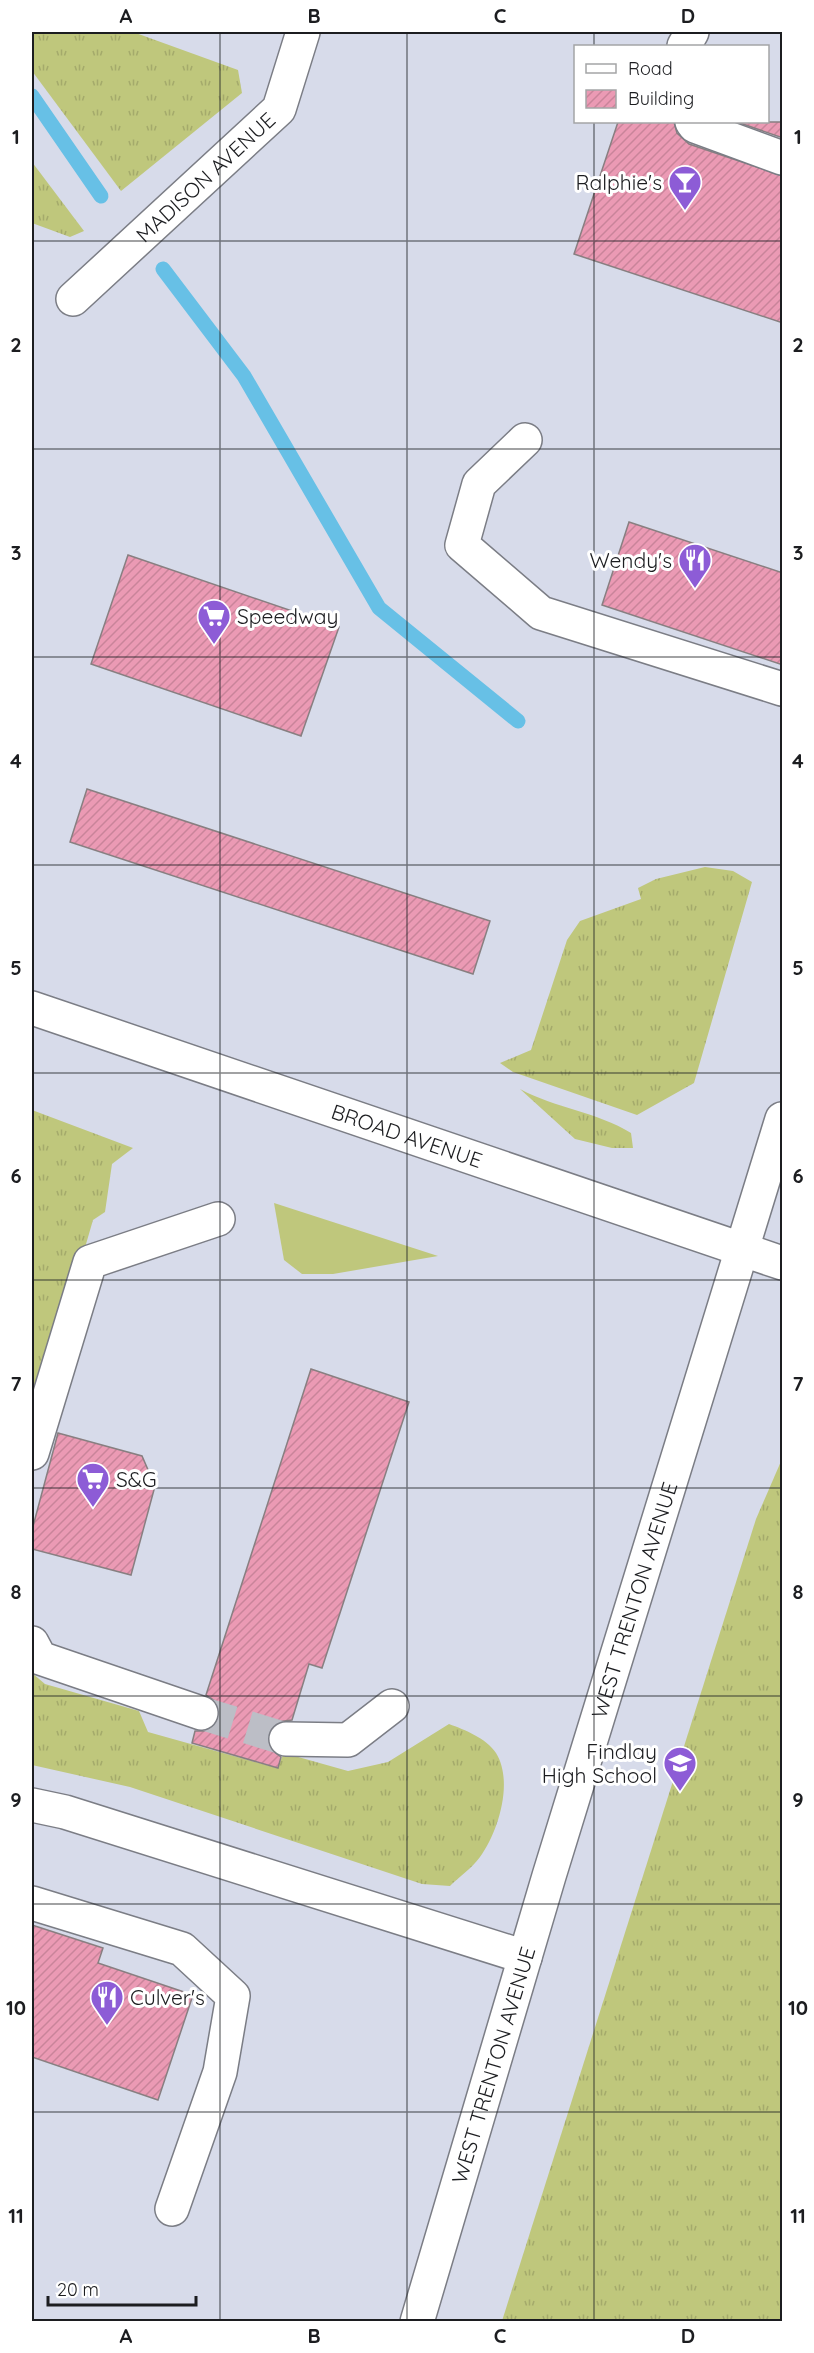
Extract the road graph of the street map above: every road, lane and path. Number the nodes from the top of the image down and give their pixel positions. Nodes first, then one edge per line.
1 (303, 32) edge
2 (693, 123) edge
3 (783, 158) edge
4 (73, 299) dead end
5 (525, 440) dead end
6 (783, 689) edge
7 (32, 1008) edge
8 (783, 1119) edge
9 (218, 1219) dead end
10 (742, 1249) junction
11 (783, 1263) edge
12 (32, 1452) edge
13 (32, 1644) edge
14 (392, 1706) dead end
15 (201, 1713) tunnel mouth
16 (286, 1738) tunnel mouth
17 (32, 1805) edge
18 (32, 1903) edge
19 (525, 1957) junction
20 (172, 2209) dead end
21 (417, 2322) edge

1 - 4 main road, MADISON AVENUE
2 - 3 main road
5 - 6 main road
7 - 10 main road, BROAD AVENUE
8 - 10 main road, WEST TRENTON AVENUE
9 - 12 main road
10 - 11 main road, BROAD AVENUE
10 - 19 main road, WEST TRENTON AVENUE
13 - 15 main road
14 - 16 main road
17 - 19 main road
18 - 20 main road
19 - 21 main road, WEST TRENTON AVENUE

